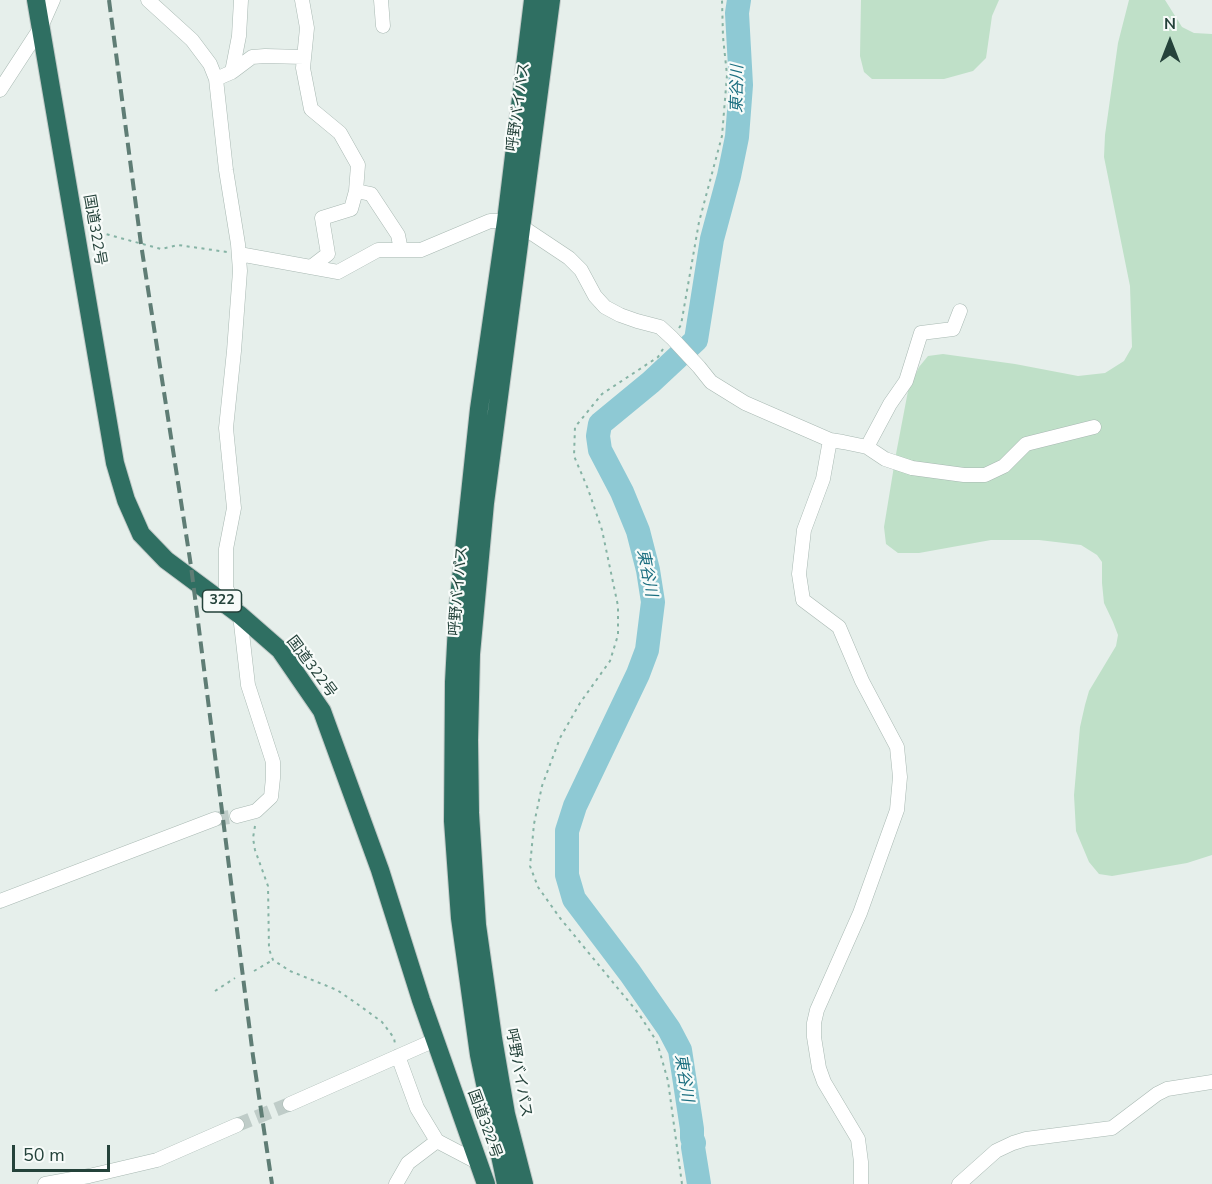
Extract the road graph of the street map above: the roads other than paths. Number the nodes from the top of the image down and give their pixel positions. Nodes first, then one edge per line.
1 (36, 0) edge
2 (53, 0) edge
3 (148, 0) edge
4 (241, 0) edge
5 (302, 0) edge
6 (381, 0) edge
7 (533, 0) edge
8 (551, 0) edge
9 (383, 26) dead end
10 (41, 27) junction
11 (304, 57) junction
12 (232, 72) junction
13 (216, 79) junction
14 (0, 90) edge
15 (356, 191) junction
16 (513, 223) junction
17 (401, 250) junction
18 (238, 254) junction
19 (311, 267) junction
20 (960, 310) dead end
21 (1094, 427) dead end
22 (830, 440) junction
23 (867, 447) junction
24 (240, 615) junction
25 (237, 816) tunnel mouth
26 (215, 819) tunnel mouth
27 (0, 902) edge
28 (435, 1040) junction
29 (398, 1056) junction
30 (1212, 1082) edge
31 (290, 1104) tunnel mouth
32 (237, 1125) tunnel mouth
33 (437, 1141) junction
34 (479, 1163) junction
35 (45, 1184) edge
36 (396, 1184) edge
37 (486, 1184) edge
38 (506, 1184) edge
39 (524, 1184) edge
40 (861, 1184) edge
41 (959, 1184) edge

1 - 10 highway, 国道322号 / 322
2 - 10 street
3 - 13 street
4 - 12 street
5 - 11 street
6 - 9 street
7 - 16 highway, 呼野バイパス
8 - 16 highway, 呼野バイパス
10 - 14 street
10 - 24 highway, 国道322号 / 322
11 - 12 street
11 - 15 street
12 - 13 street
13 - 18 street
15 - 17 street
15 - 19 street
16 - 17 street
16 - 22 street
16 - 38 highway, 呼野バイパス
16 - 39 highway, 呼野バイパス
17 - 19 street
18 - 19 street
18 - 24 street
20 - 23 street
21 - 23 street
22 - 23 street
22 - 40 street
24 - 25 street
24 - 28 highway, 国道322号 / 322
26 - 27 street
28 - 29 street
28 - 34 highway, 国道322号 / 322
29 - 31 street
29 - 33 street
30 - 41 street
32 - 35 street
33 - 34 street
33 - 36 street
34 - 37 highway, 国道322号 / 322

